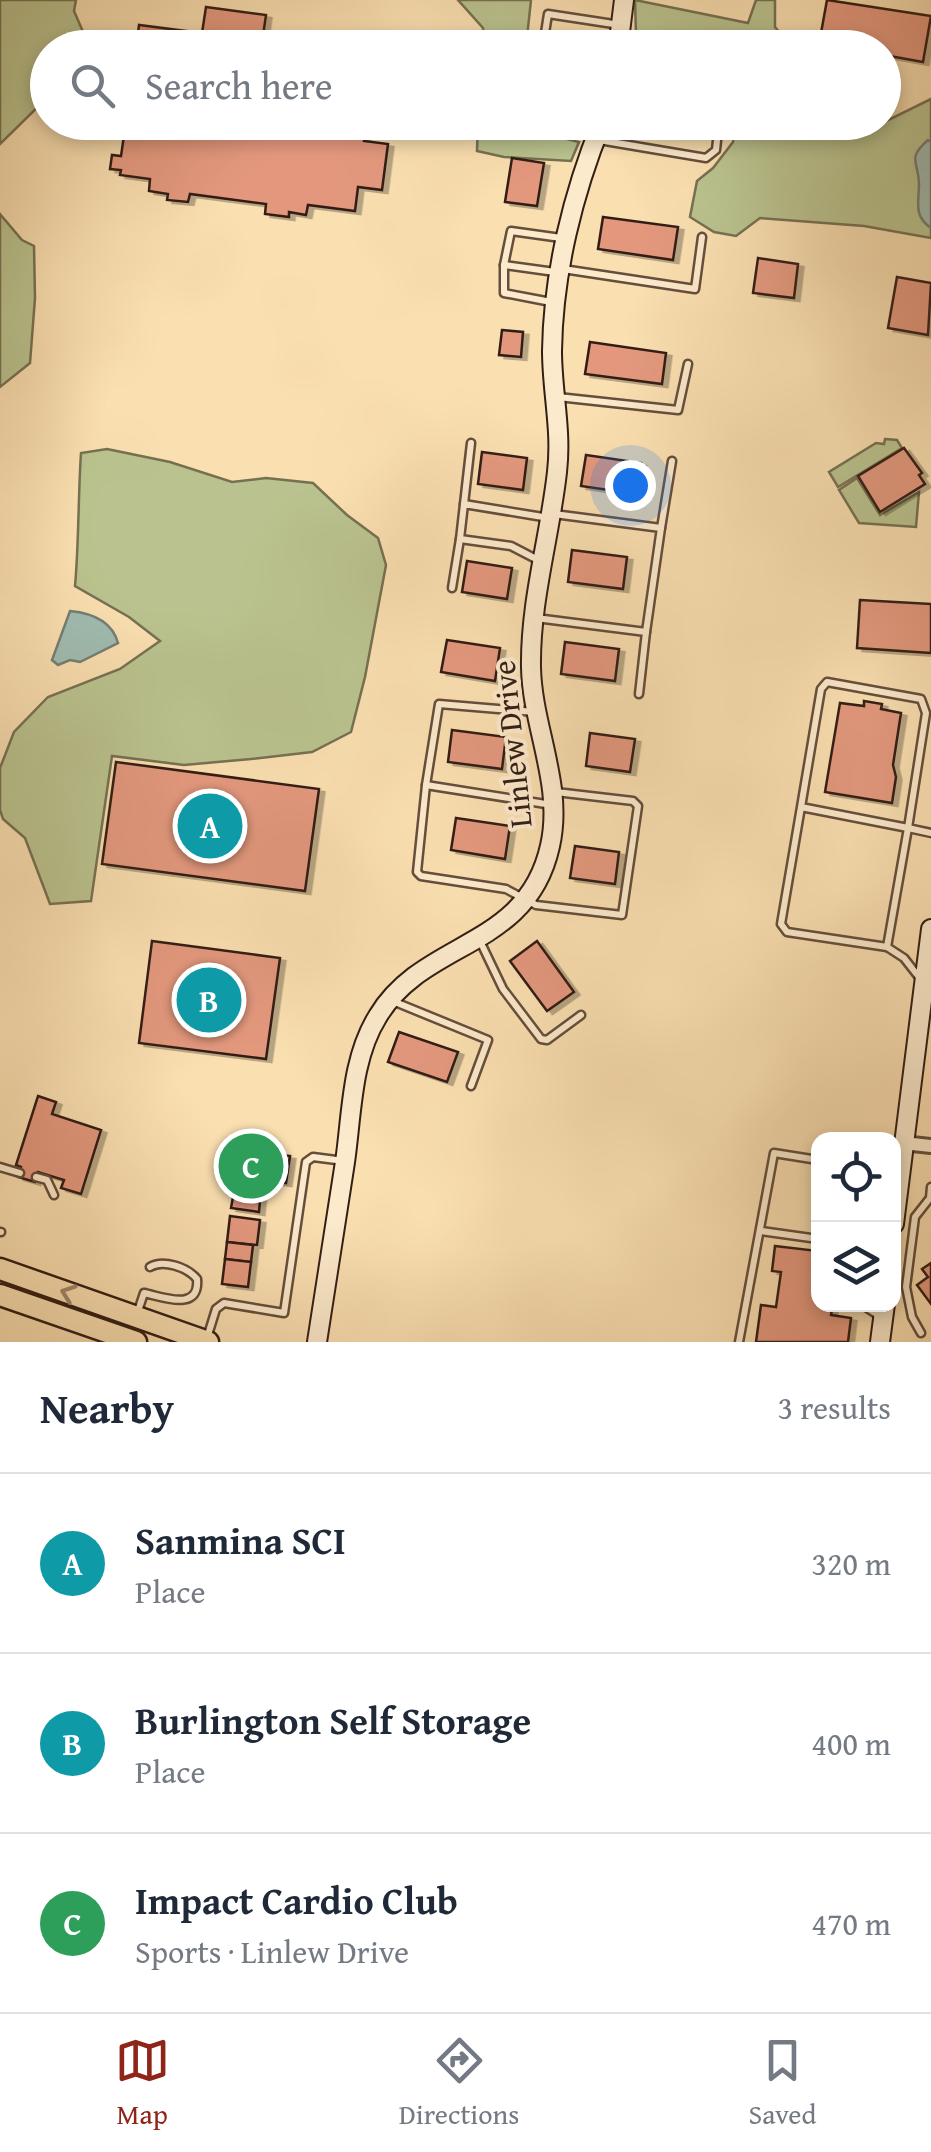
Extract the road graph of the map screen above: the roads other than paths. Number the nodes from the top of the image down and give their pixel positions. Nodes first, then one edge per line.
1 (624, 0) edge
2 (621, 25) junction
3 (546, 30) edge
4 (620, 30) edge
5 (595, 140) edge
6 (634, 140) edge
7 (717, 140) edge
8 (702, 236) dead end
9 (567, 239) junction
10 (504, 265) junction
11 (562, 271) junction
12 (557, 303) junction
13 (688, 364) dead end
14 (557, 397) junction
15 (470, 444) dead end
16 (672, 461) dead end
17 (464, 504) junction
18 (551, 516) junction
19 (660, 528) junction
20 (460, 538) junction
21 (543, 564) junction
22 (452, 588) dead end
23 (535, 618) junction
24 (646, 632) junction
25 (640, 694) dead end
26 (536, 712) junction
27 (426, 786) junction
28 (553, 798) junction
29 (801, 807) junction
30 (908, 828) junction
31 (931, 833) edge
32 (525, 900) junction
33 (931, 929) edge
34 (479, 940) junction
35 (888, 947) junction
36 (923, 982) junction
37 (389, 999) junction
38 (582, 1015) dead end
39 (471, 1086) dead end
40 (900, 1132) edge
41 (901, 1142) edge
42 (931, 1146) edge
43 (811, 1159) edge
44 (345, 1161) junction
45 (0, 1167) edge
46 (20, 1172) dead end
47 (36, 1177) dead end
48 (931, 1188) edge
49 (54, 1195) dead end
50 (761, 1231) junction
51 (811, 1238) edge
52 (150, 1267) dead end
53 (0, 1269) edge
54 (0, 1296) edge
55 (884, 1312) edge
56 (136, 1317) junction
57 (921, 1333) dead end
58 (132, 1341) edge
59 (207, 1342) edge
60 (316, 1342) edge
61 (738, 1342) edge
62 (880, 1342) edge

1 - 2 street
2 - 3 lane
2 - 4 street
5 - 9 street, Linlew Drive
6 - 7 lane
8 - 11 lane
9 - 10 lane
9 - 11 street, Linlew Drive
10 - 11 lane
10 - 12 lane
11 - 12 street, Linlew Drive
12 - 14 street, Linlew Drive
13 - 14 lane
14 - 18 street, Linlew Drive
15 - 17 lane
16 - 19 lane
17 - 18 lane
17 - 20 lane
18 - 19 lane
18 - 21 street, Linlew Drive
19 - 24 lane
20 - 21 lane
20 - 22 lane
21 - 23 street, Linlew Drive
23 - 24 lane
23 - 26 street, Linlew Drive
24 - 25 lane
26 - 27 lane
26 - 28 street, Linlew Drive
27 - 28 lane
27 - 32 lane
28 - 32 street, Linlew Drive
28 - 32 lane
29 - 30 lane
29 - 30 lane
29 - 35 lane
30 - 31 lane
30 - 35 lane
32 - 34 street, Linlew Drive
33 - 36 street
34 - 37 street, Linlew Drive
34 - 38 lane
35 - 36 lane
36 - 40 street
37 - 39 lane
37 - 44 street, Linlew Drive
41 - 42 street
43 - 50 lane
44 - 59 lane
44 - 60 street, Linlew Drive
45 - 46 lane
47 - 49 lane
48 - 57 lane
50 - 51 lane
50 - 61 lane
52 - 56 lane
56 -> 53 main road
54 - 58 main road
55 - 62 street
56 - 58 street
56 - 59 main road

